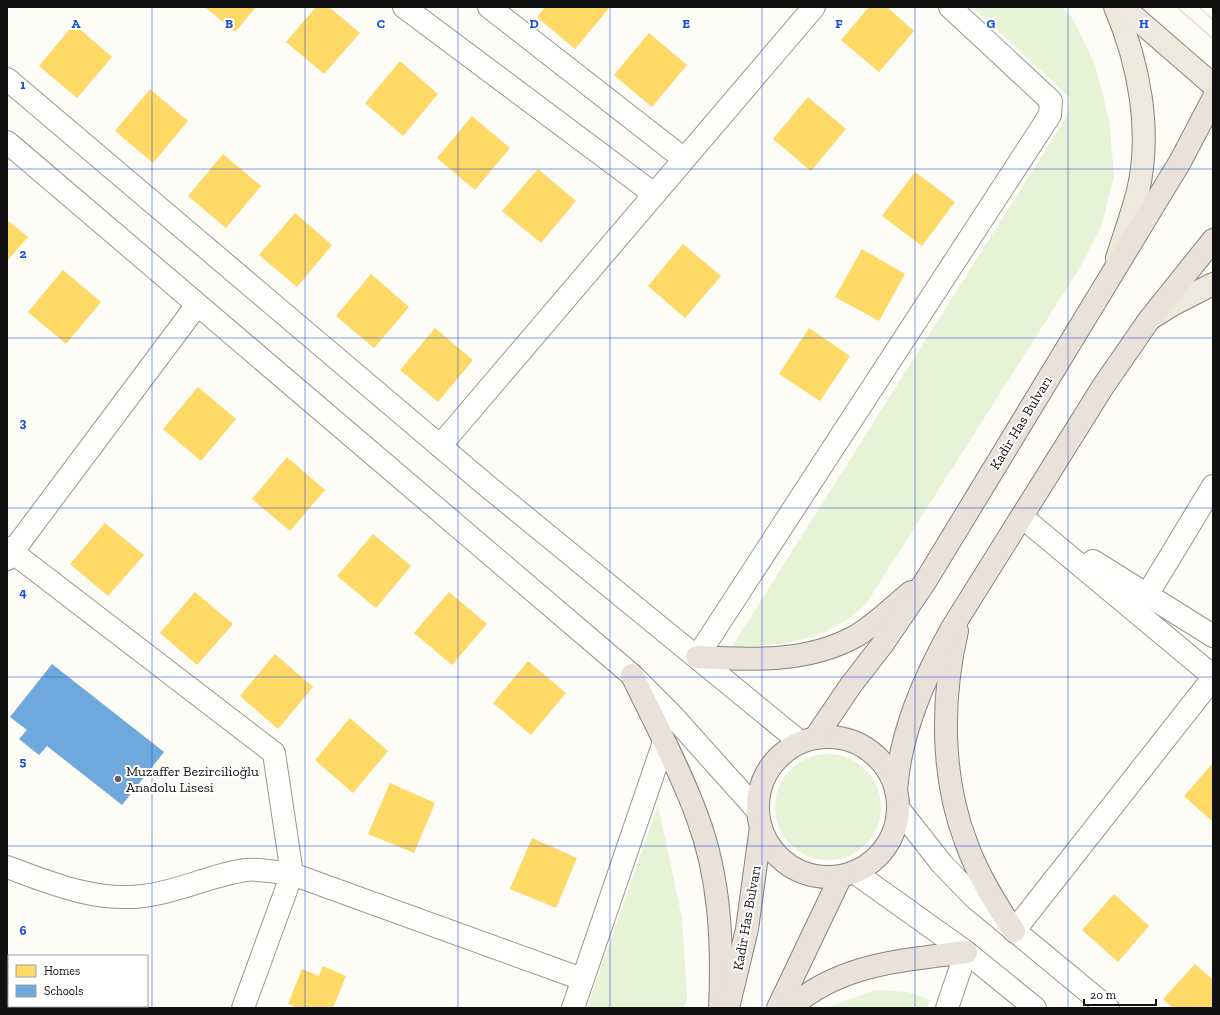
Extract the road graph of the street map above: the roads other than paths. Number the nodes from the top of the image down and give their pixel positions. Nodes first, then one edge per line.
1 (404, 7) edge
2 (490, 7) edge
3 (814, 7) edge
4 (950, 7) edge
5 (1115, 7) edge
6 (1123, 7) edge
7 (7, 79) edge
8 (1213, 85) edge
9 (1213, 99) edge
10 (7, 142) edge
11 (684, 159) junction
12 (654, 194) junction
13 (1213, 240) edge
14 (1114, 271) junction
15 (1213, 284) edge
16 (197, 305) junction
17 (1149, 320) junction
18 (440, 446) junction
19 (1213, 486) edge
20 (1022, 517) junction
21 (9, 553) edge
22 (925, 582) junction
23 (1147, 595) junction
24 (961, 613) junction
25 (1213, 636) edge
26 (697, 657) junction
27 (632, 675) junction
28 (1213, 677) edge
29 (807, 740) junction
30 (664, 742) junction
31 (897, 799) junction
32 (759, 819) junction
33 (7, 867) edge
34 (292, 874) junction
35 (848, 874) junction
36 (1014, 931) junction
37 (966, 952) junction
38 (582, 979) junction
39 (243, 1008) edge
40 (572, 1008) edge
41 (720, 1008) edge
42 (728, 1008) edge
43 (778, 1008) edge
44 (790, 1008) edge
45 (947, 1008) edge
46 (1035, 1008) edge
47 (1108, 1008) edge

1 - 12 street
2 - 11 street
3 - 11 street
4 - 26 street
5 - 14 main road
6 - 8 main road
7 - 18 street
9 - 14 highway, Kadir Has Bulvarı
10 - 16 street
11 - 12 street
12 - 18 street
13 - 17 highway
14 - 22 highway, Kadir Has Bulvarı
15 - 17 main road
16 - 21 street
16 - 27 street
17 - 20 highway
18 - 26 street
19 - 23 street
20 - 23 street
20 - 24 highway
20 - 28 street
21 - 34 street
22 - 26 highway
22 - 29 highway, Kadir Has Bulvarı
23 - 25 street
24 - 31 highway
24 - 36 highway
26 - 29 street
27 - 30 highway
27 - 32 street
28 - 36 street
29 - 31 highway
29 - 32 highway
30 - 38 street
30 - 41 highway
31 - 35 highway
31 - 36 street
32 - 35 highway
32 - 42 highway, Kadir Has Bulvarı
33 - 34 street
34 - 38 street
34 - 39 street
35 - 37 street
35 - 43 highway
36 - 47 street
37 - 44 highway
37 - 45 street
37 - 46 street
38 - 40 street

